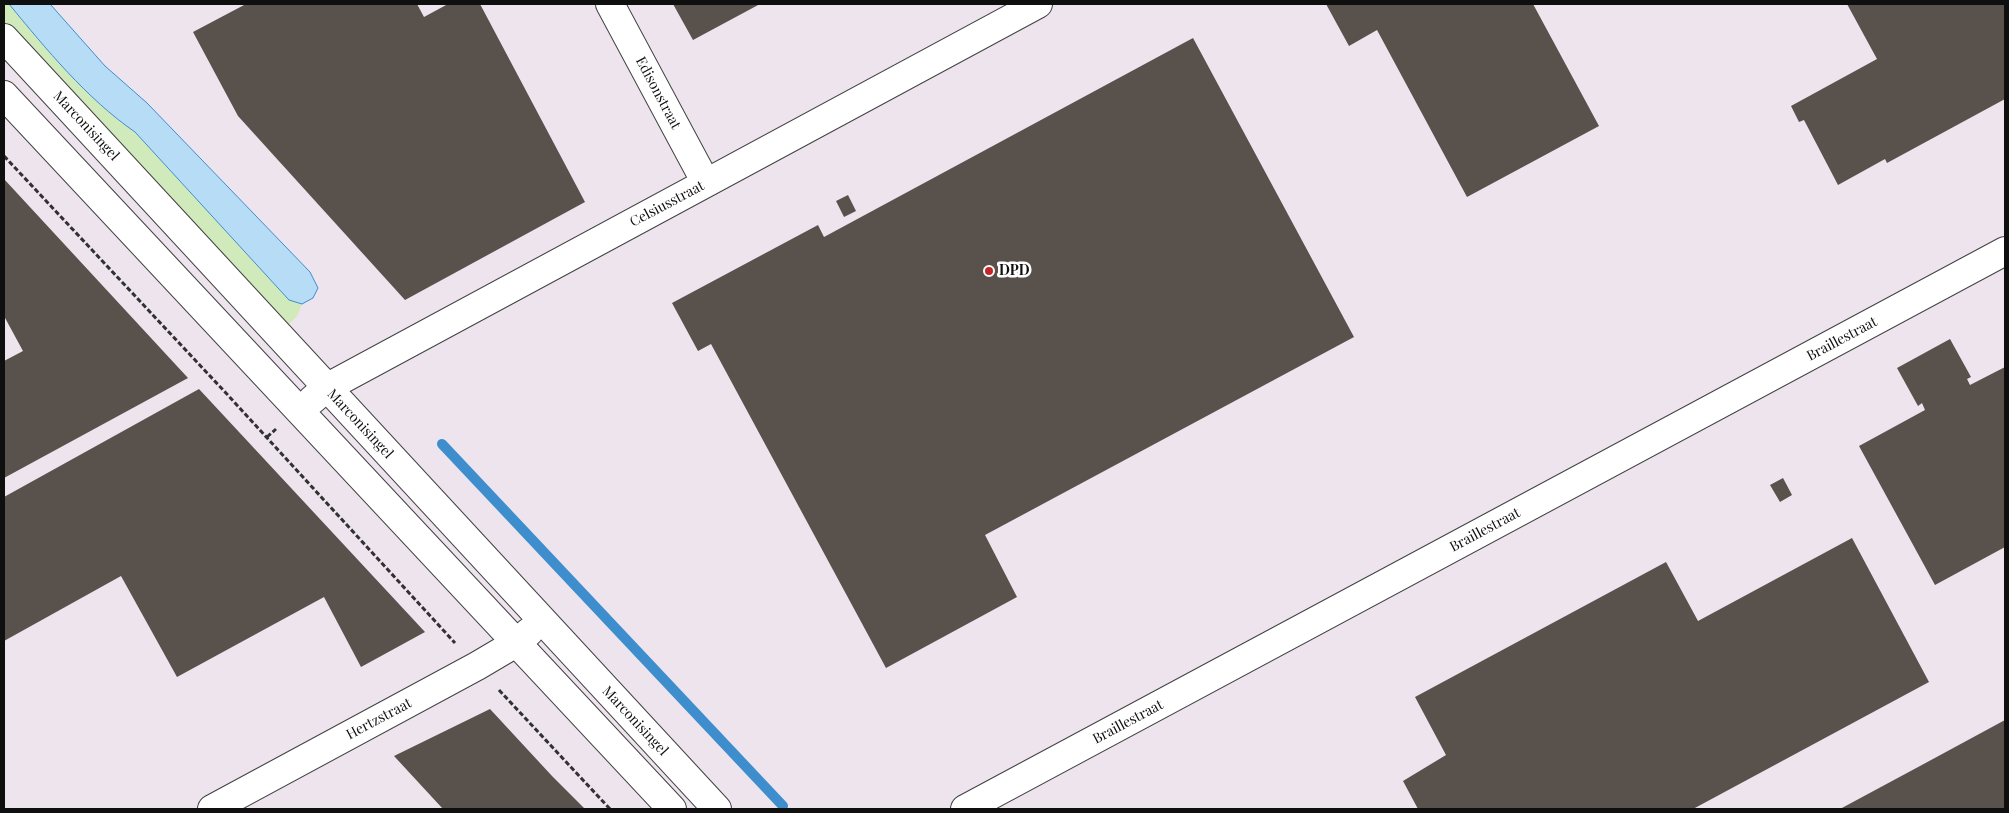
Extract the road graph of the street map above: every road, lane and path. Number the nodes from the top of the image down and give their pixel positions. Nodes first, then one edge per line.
1 (610, 4) edge
2 (1038, 4) edge
3 (9, 52) edge
4 (4, 96) edge
5 (4, 156) edge
6 (706, 183) junction
7 (2005, 251) edge
8 (326, 388) junction
9 (300, 411) junction
10 (542, 620) junction
11 (516, 643) junction
12 (477, 666) junction
13 (212, 809) edge
14 (610, 809) edge
15 (672, 809) edge
16 (717, 809) edge
17 (965, 809) edge

1 - 6 street, Edisonstraat
2 - 6 street, Celsiusstraat
3 - 8 street, Marconisingel
4 - 9 street
5 - 12 path
6 - 8 street, Celsiusstraat
7 - 17 street, Braillestraat
8 - 9 street, Celsiusstraat
8 - 10 street, Marconisingel
9 - 11 street
10 - 11 street, Hertzstraat
10 - 16 street, Marconisingel
11 - 12 street, Hertzstraat
11 - 15 street
12 - 13 street, Hertzstraat
12 - 14 path

